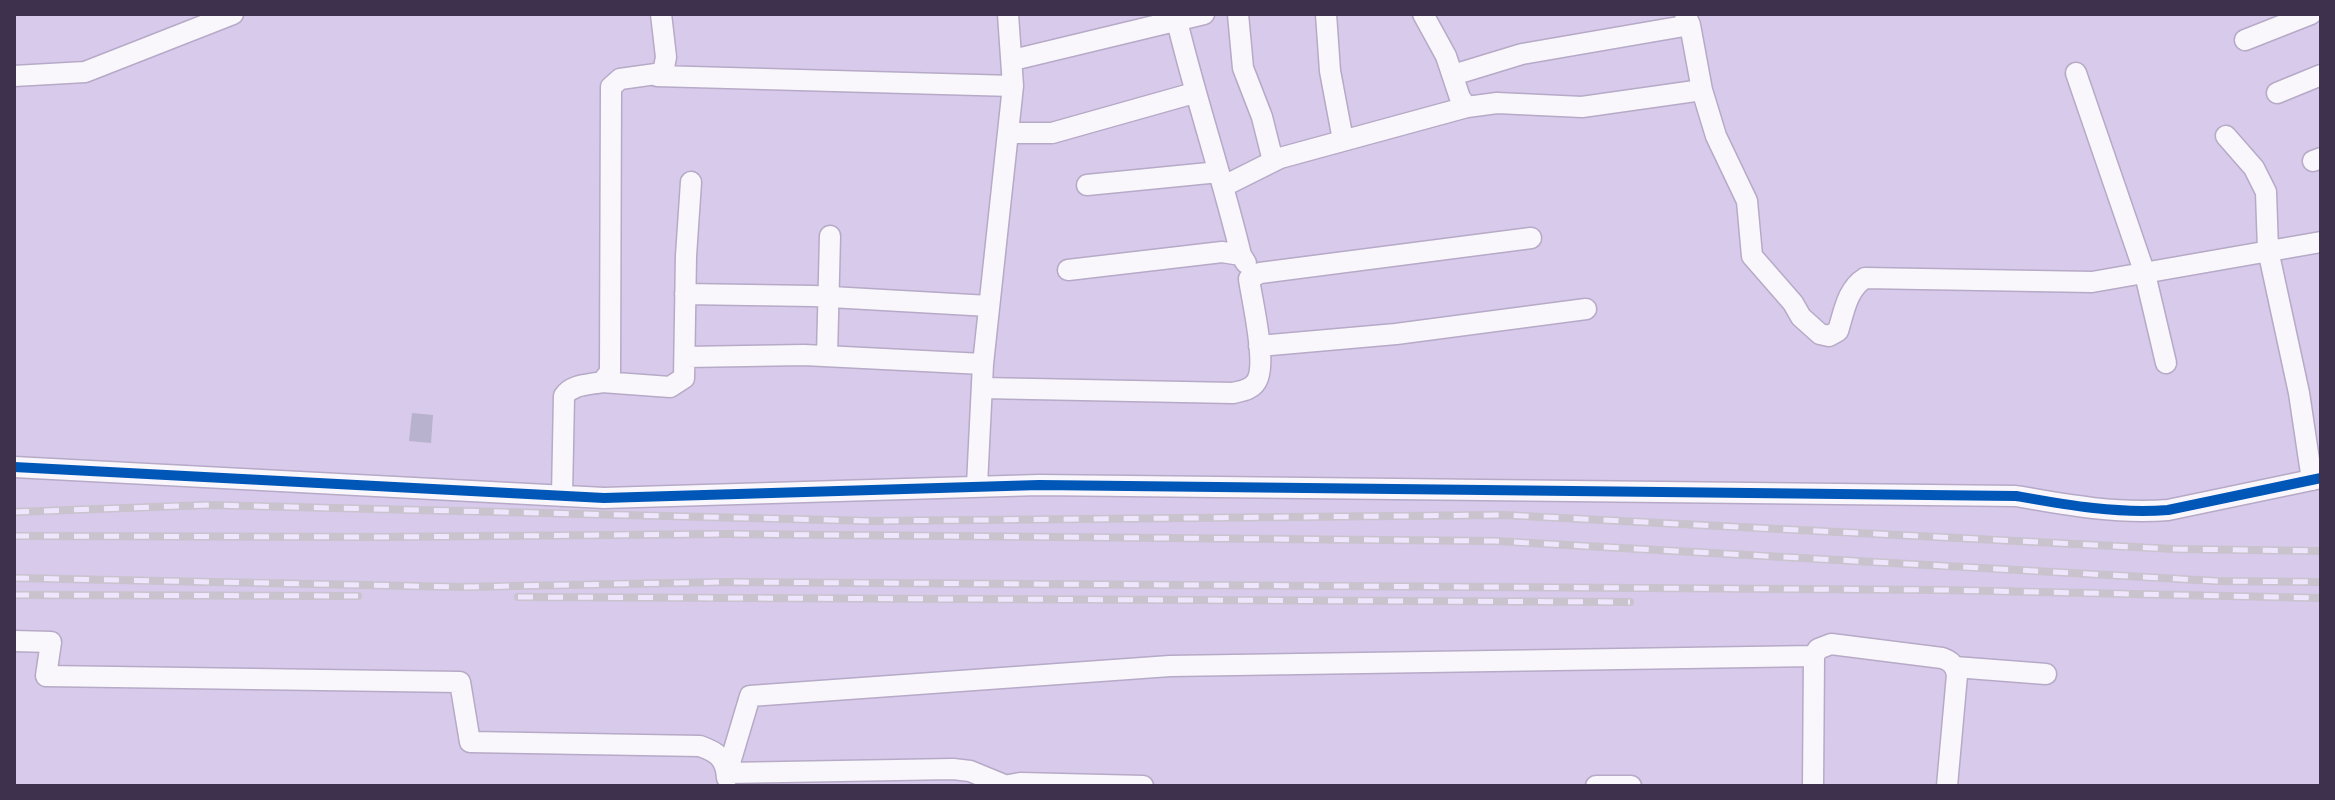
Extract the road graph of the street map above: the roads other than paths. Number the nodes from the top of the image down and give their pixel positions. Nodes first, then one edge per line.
1 (233, 14) edge
2 (661, 14) edge
3 (1008, 14) edge
4 (1204, 14) edge
5 (1238, 14) edge
6 (1326, 14) edge
7 (1423, 14) edge
8 (2311, 14) edge
9 (1688, 20) edge
10 (1177, 21) junction
11 (2245, 40) dead end
12 (1013, 60) junction
13 (2076, 73) dead end
14 (1453, 75) junction
15 (2321, 75) edge
16 (14, 76) edge
17 (657, 76) junction
18 (1013, 86) junction
19 (1702, 90) junction
20 (1194, 93) junction
21 (2277, 93) dead end
22 (1467, 107) junction
23 (1010, 133) junction
24 (2226, 136) dead end
25 (1343, 140) junction
26 (1273, 161) junction
27 (1221, 179) junction
28 (691, 182) dead end
29 (1087, 185) dead end
30 (830, 236) dead end
31 (1531, 238) dead end
32 (2321, 242) edge
33 (2268, 250) junction
34 (1241, 255) junction
35 (1068, 270) dead end
36 (2145, 274) junction
37 (1249, 279) junction
38 (685, 294) junction
39 (827, 297) junction
40 (989, 306) junction
41 (1586, 309) dead end
42 (1259, 346) junction
43 (827, 356) junction
44 (686, 357) junction
45 (2166, 363) dead end
46 (983, 364) junction
47 (602, 382) junction
48 (982, 388) junction
49 (14, 467) edge
50 (2316, 479) edge
51 (977, 485) junction
52 (562, 496) junction
53 (14, 641) edge
54 (1814, 656) junction
55 (1955, 667) junction
56 (2046, 674) dead end
57 (727, 779) edge
58 (1004, 786) edge
59 (1103, 786) edge
60 (1143, 786) edge
61 (1596, 786) edge
62 (1631, 786) edge
63 (1813, 786) edge
64 (1947, 786) edge

1 - 16 street
2 - 17 street
3 - 12 street
4 - 10 street
5 - 26 street
6 - 25 street
7 - 14 street
8 - 11 street
9 - 14 street
9 - 19 street
10 - 12 street
10 - 20 street
12 - 18 street
13 - 36 street
14 - 22 street
15 - 21 street
17 - 18 street
17 - 47 street
18 - 23 street
19 - 22 street
19 - 36 street
20 - 23 street
20 - 27 street
22 - 25 street
23 - 40 street
24 - 33 street
25 - 26 street
26 - 27 street
27 - 29 street
27 - 34 street
28 - 38 street
30 - 39 street
31 - 37 street
32 - 33 street
33 - 36 street
33 - 50 street
34 - 35 street
34 - 37 street
36 - 45 street
37 - 42 street
38 - 39 street
38 - 44 street
39 - 40 street
39 - 43 street
40 - 46 street
41 - 42 street
42 - 48 street
43 - 44 street
43 - 46 street
44 - 47 street
46 - 48 street
47 - 52 street
48 - 51 street
49 - 52 street
50 - 51 street
51 - 52 street
53 - 57 street
54 - 55 street
54 - 57 street
54 - 63 street
55 - 56 street
55 - 64 street
57 - 58 street
58 - 59 street
59 - 60 street
61 - 62 street

